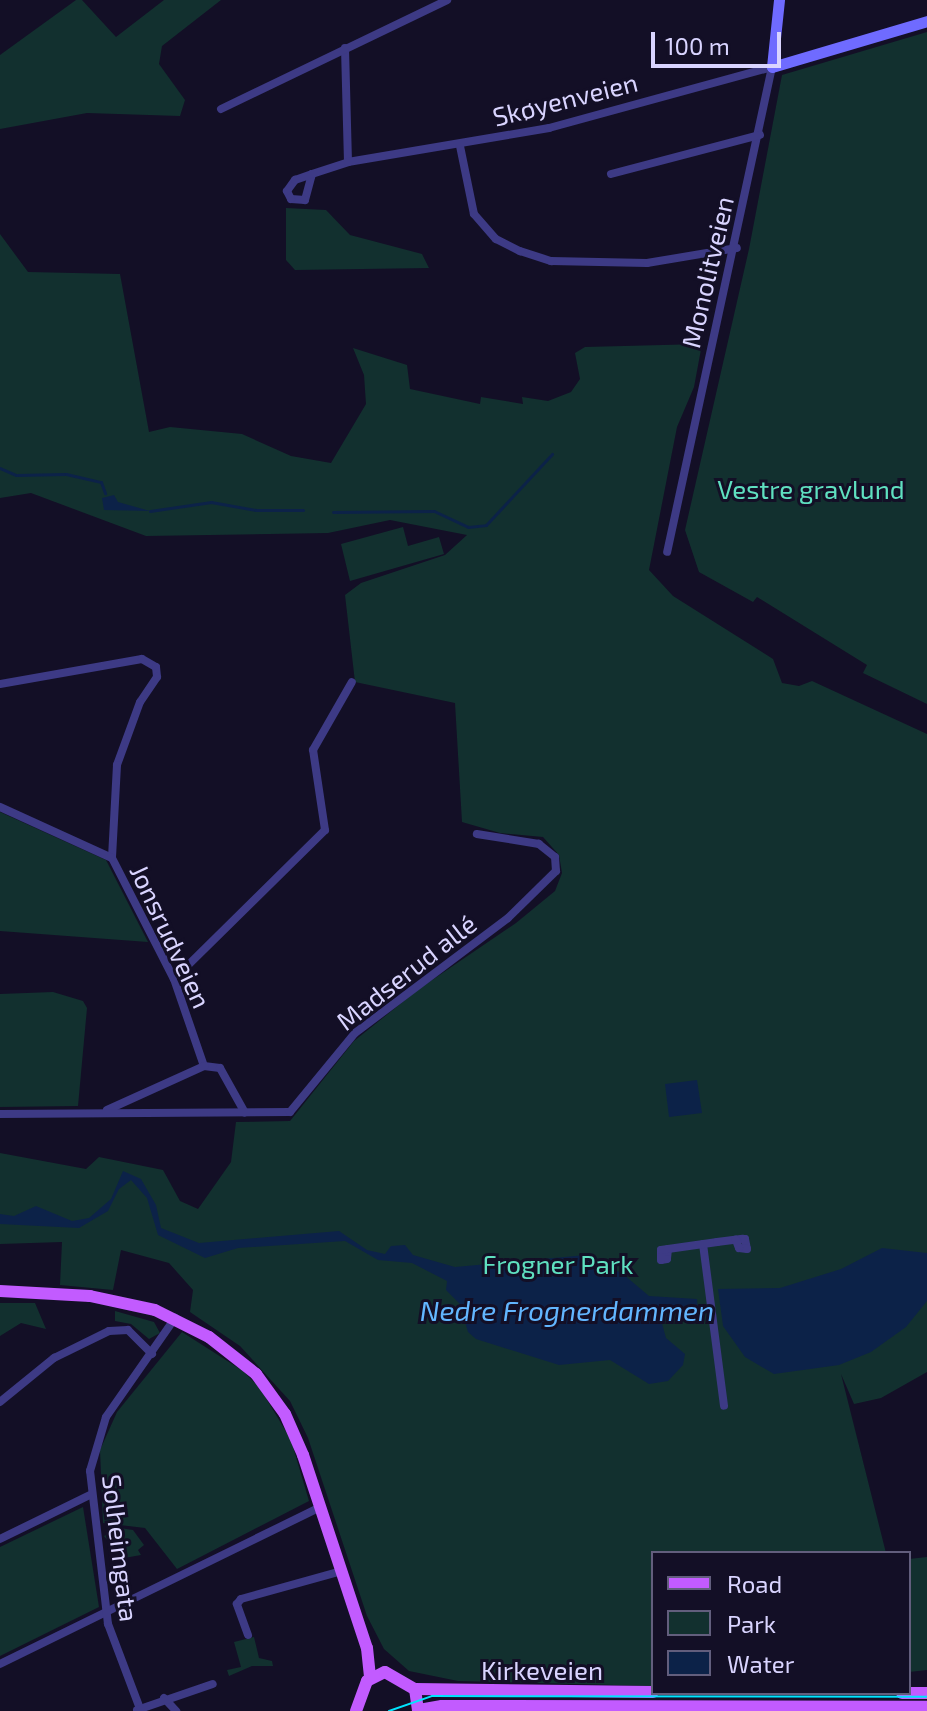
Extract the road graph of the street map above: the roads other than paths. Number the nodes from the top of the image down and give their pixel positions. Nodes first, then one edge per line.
1 (447, 0) edge
2 (779, 0) edge
3 (927, 21) edge
4 (345, 48) junction
5 (772, 67) junction
6 (221, 109) dead end
7 (760, 135) junction
8 (460, 146) junction
9 (348, 162) junction
10 (312, 174) dead end
11 (611, 174) dead end
12 (737, 248) junction
13 (667, 552) dead end
14 (352, 682) dead end
15 (0, 684) edge
16 (0, 807) edge
17 (477, 834) dead end
18 (112, 858) junction
19 (174, 979) junction
20 (204, 1066) junction
21 (106, 1110) junction
22 (245, 1113) junction
23 (0, 1114) edge
24 (736, 1240) dead end
25 (703, 1244) junction
26 (668, 1249) dead end
27 (0, 1291) edge
28 (175, 1318) junction
29 (152, 1354) junction
30 (0, 1402) edge
31 (724, 1406) dead end
32 (90, 1495) junction
33 (320, 1507) junction
34 (0, 1539) edge
35 (342, 1571) junction
36 (106, 1612) junction
37 (248, 1635) dead end
38 (367, 1648) junction
39 (0, 1664) edge
40 (385, 1672) junction
41 (370, 1678) junction
42 (213, 1684) dead end
43 (415, 1689) junction
44 (651, 1692) edge
45 (164, 1698) junction
46 (927, 1707) edge
47 (138, 1709) edge
48 (502, 1709) edge
49 (641, 1709) edge
50 (827, 1709) edge
51 (910, 1709) edge
52 (176, 1711) edge
53 (356, 1711) edge
54 (418, 1711) edge

1 - 4 street
2 - 5 street, Monolitveien
3 - 5 street, Skøyenveien
4 - 6 street
4 - 9 street
5 - 7 street, Monolitveien
5 - 8 street, Skøyenveien
7 - 11 street
7 - 12 street, Monolitveien
8 - 9 street, Skøyenveien
8 - 12 street
9 - 10 street, Skøyenveien
12 - 13 street, Monolitveien
14 - 19 street
15 - 18 street, Jonsrudveien
16 - 18 street
17 - 22 street, Madserud allé
18 - 19 street, Jonsrudveien
19 - 20 street, Jonsrudveien
20 - 21 street
20 - 22 street
21 - 22 street, Madserud allé
21 - 23 street, Madserud allé
24 - 25 street
25 - 26 street
25 - 31 street
27 - 28 main road
28 - 29 street, Solheimgata
28 - 33 main road
29 - 30 street
29 - 32 street, Solheimgata
32 - 34 street
32 - 36 street, Solheimgata
33 - 35 main road
33 - 36 street
35 - 37 street
35 - 38 main road
36 - 39 street
36 - 47 street, Solheimgata
38 - 40 main road
38 - 41 main road
40 - 41 main road
40 - 43 main road, Kirkeveien
41 - 53 main road
42 - 45 street
43 - 44 main road, Kirkeveien
43 - 54 main road
45 - 47 street
45 - 52 street
46 - 51 main road
48 - 49 main road
48 - 54 main road
49 - 50 main road
50 - 51 main road

